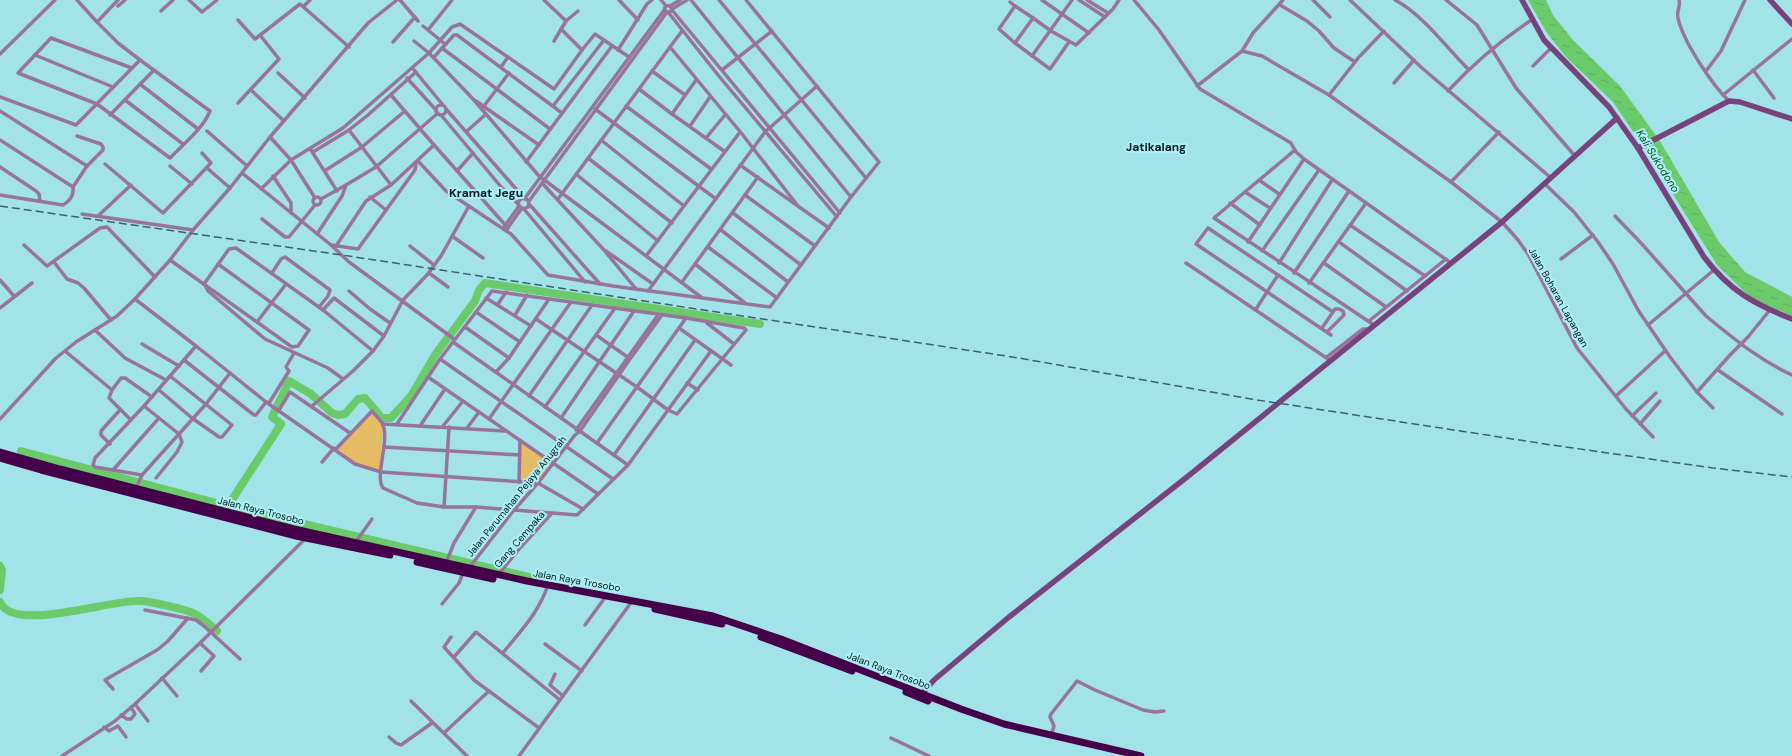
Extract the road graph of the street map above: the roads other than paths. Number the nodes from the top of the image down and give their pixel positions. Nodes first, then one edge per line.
1 (54, 0) edge
2 (77, 0) edge
3 (110, 0) edge
4 (118, 0) edge
5 (125, 0) edge
6 (173, 0) edge
7 (189, 0) edge
8 (217, 0) edge
9 (310, 0) edge
10 (398, 0) edge
11 (452, 0) edge
12 (544, 0) edge
13 (619, 0) edge
14 (652, 0) edge
15 (661, 0) edge
16 (680, 0) edge
17 (687, 0) edge
18 (691, 0) edge
19 (719, 0) edge
20 (746, 0) edge
21 (1042, 0) edge
22 (1072, 0) edge
23 (1079, 0) edge
24 (1087, 0) edge
25 (1119, 0) edge
26 (1134, 0) edge
27 (1284, 0) edge
28 (1313, 0) edge
29 (1350, 0) edge
30 (1395, 0) edge
31 (1446, 0) edge
32 (1522, 0) edge
33 (1679, 0) edge
34 (1745, 0) edge
35 (1770, 0) edge
36 (1010, 2) dead end
37 (114, 4) junction
38 (1280, 5) junction
39 (118, 6) dead end
40 (304, 6) junction
41 (1015, 6) junction
42 (669, 9) junction
43 (161, 11) dead end
44 (578, 11) dead end
45 (1108, 13) junction
46 (1063, 14) junction
47 (1105, 16) junction
48 (415, 17) junction
49 (1330, 17) dead end
50 (1033, 18) junction
51 (1533, 19) junction
52 (238, 20) dead end
53 (638, 20) junction
54 (418, 21) dead end
55 (566, 21) junction
56 (97, 22) junction
57 (1792, 24) edge
58 (423, 26) dead end
59 (561, 29) junction
60 (428, 30) junction
61 (682, 31) junction
62 (772, 31) junction
63 (1051, 31) junction
64 (1384, 31) junction
65 (1089, 33) junction
66 (260, 36) junction
67 (440, 40) junction
68 (604, 40) junction
69 (1792, 40) edge
70 (414, 41) dead end
71 (554, 41) dead end
72 (393, 42) dead end
73 (1069, 42) junction
74 (1015, 43) junction
75 (445, 44) junction
76 (755, 44) junction
77 (612, 46) junction
78 (349, 47) junction
79 (670, 47) junction
80 (442, 48) junction
81 (1492, 48) junction
82 (1551, 48) junction
83 (582, 50) junction
84 (618, 50) junction
85 (1242, 51) junction
86 (0, 54) edge
87 (429, 54) junction
88 (35, 55) junction
89 (508, 56) junction
90 (1032, 56) junction
91 (628, 57) junction
92 (738, 57) junction
93 (434, 58) junction
94 (140, 60) junction
95 (1414, 60) junction
96 (1355, 62) junction
97 (1533, 66) dead end
98 (501, 67) junction
99 (132, 68) junction
100 (412, 68) junction
101 (1468, 69) junction
102 (722, 70) junction
103 (1753, 70) junction
104 (153, 71) junction
105 (652, 71) junction
106 (1706, 71) junction
107 (416, 72) junction
108 (278, 73) dead end
109 (509, 73) junction
110 (404, 74) junction
111 (408, 79) junction
112 (696, 80) junction
113 (1394, 83) dead end
114 (140, 84) junction
115 (817, 86) junction
116 (1197, 86) junction
117 (114, 87) junction
118 (496, 89) junction
119 (639, 89) junction
120 (251, 90) junction
121 (1448, 91) junction
122 (391, 94) junction
123 (1329, 95) junction
124 (1723, 95) junction
125 (0, 96) edge
126 (685, 96) junction
127 (710, 97) junction
128 (305, 98) junction
129 (1774, 98) dead end
130 (125, 100) junction
131 (474, 100) junction
132 (802, 100) junction
133 (1729, 101) junction
134 (238, 103) dead end
135 (97, 104) junction
136 (443, 105) junction
137 (484, 106) junction
138 (553, 106) junction
139 (626, 106) junction
140 (592, 107) junction
141 (446, 109) junction
142 (596, 110) junction
143 (0, 111) edge
144 (405, 111) junction
145 (438, 113) junction
146 (562, 113) junction
147 (785, 113) junction
148 (110, 114) junction
149 (672, 114) junction
150 (485, 115) junction
151 (725, 115) junction
152 (1617, 118) junction
153 (1792, 119) edge
154 (284, 121) junction
155 (614, 123) junction
156 (690, 126) junction
157 (769, 127) junction
158 (420, 128) junction
159 (198, 129) junction
160 (349, 130) junction
161 (550, 130) junction
162 (207, 131) dead end
163 (467, 131) junction
164 (740, 132) junction
165 (765, 132) junction
166 (1498, 132) junction
167 (77, 136) dead end
168 (270, 137) junction
169 (706, 138) junction
170 (0, 140) edge
171 (601, 140) junction
172 (183, 144) junction
173 (434, 145) junction
174 (539, 146) junction
175 (362, 147) junction
176 (1640, 147) junction
177 (310, 148) junction
178 (753, 149) junction
179 (1295, 150) junction
180 (724, 151) junction
181 (313, 152) junction
182 (202, 153) dead end
183 (473, 153) junction
184 (1575, 156) junction
185 (588, 158) junction
186 (1304, 159) junction
187 (291, 160) junction
188 (417, 162) junction
189 (526, 162) junction
190 (105, 164) dead end
191 (740, 165) junction
192 (87, 166) junction
193 (170, 166) dead end
194 (247, 166) junction
195 (0, 167) edge
196 (376, 167) junction
197 (207, 168) junction
198 (711, 169) junction
199 (326, 170) junction
200 (1319, 170) junction
201 (458, 171) junction
202 (242, 173) junction
203 (576, 174) junction
204 (273, 176) junction
205 (539, 176) junction
206 (758, 177) junction
207 (1550, 177) junction
208 (866, 178) junction
209 (1259, 180) junction
210 (1332, 180) junction
211 (543, 181) junction
212 (1451, 182) junction
213 (1544, 183) junction
214 (192, 184) junction
215 (131, 185) junction
216 (346, 185) junction
217 (391, 185) junction
218 (698, 186) junction
219 (73, 187) junction
220 (230, 188) junction
221 (261, 189) junction
222 (337, 191) junction
223 (1349, 191) junction
224 (1245, 192) junction
225 (562, 194) junction
226 (1279, 194) junction
227 (0, 195) edge
228 (745, 195) junction
229 (370, 197) junction
230 (851, 197) junction
231 (315, 198) junction
232 (524, 198) junction
233 (321, 199) junction
234 (558, 199) junction
235 (716, 199) junction
236 (40, 201) junction
237 (529, 202) junction
238 (1230, 203) junction
239 (1366, 203) junction
240 (315, 205) junction
241 (469, 206) junction
242 (684, 206) junction
243 (798, 206) junction
244 (521, 207) junction
245 (1270, 208) junction
246 (386, 210) junction
247 (291, 213) junction
248 (733, 213) junction
249 (840, 213) junction
250 (82, 214) dead end
251 (98, 216) junction
252 (1615, 216) dead end
253 (262, 218) dead end
254 (837, 218) junction
255 (302, 222) junction
256 (1502, 222) junction
257 (672, 223) junction
258 (1260, 225) junction
259 (1350, 225) junction
260 (506, 228) junction
261 (828, 228) junction
262 (193, 230) junction
263 (721, 230) junction
264 (317, 234) junction
265 (1593, 235) junction
266 (452, 236) junction
267 (658, 241) junction
268 (1248, 242) junction
269 (1339, 242) junction
270 (24, 245) dead end
271 (331, 245) junction
272 (336, 246) junction
273 (410, 246) dead end
274 (815, 246) junction
275 (708, 247) junction
276 (604, 250) junction
277 (1262, 251) junction
278 (646, 256) junction
279 (483, 258) dead end
280 (1446, 259) junction
281 (1561, 259) dead end
282 (170, 260) junction
283 (54, 262) junction
284 (1186, 262) dead end
285 (1279, 263) junction
286 (1324, 263) junction
287 (1451, 263) junction
288 (218, 264) junction
289 (695, 264) junction
290 (434, 265) junction
291 (800, 265) junction
292 (664, 270) junction
293 (1714, 270) junction
294 (272, 273) junction
295 (429, 273) junction
296 (1294, 273) junction
297 (1278, 275) junction
298 (1425, 276) junction
299 (155, 277) junction
300 (0, 280) edge
301 (32, 282) dead end
302 (585, 282) junction
303 (682, 282) junction
304 (788, 282) junction
305 (1309, 283) junction
306 (204, 284) junction
307 (286, 284) junction
308 (600, 284) junction
309 (653, 284) junction
310 (448, 287) dead end
311 (636, 289) junction
312 (348, 291) dead end
313 (648, 291) junction
314 (1407, 291) junction
315 (506, 292) junction
316 (1267, 292) junction
317 (1686, 294) junction
318 (527, 295) junction
319 (14, 296) junction
320 (135, 298) junction
321 (486, 298) junction
322 (702, 298) junction
323 (776, 298) junction
324 (549, 299) junction
325 (402, 300) junction
326 (571, 302) junction
327 (272, 303) junction
328 (746, 303) junction
329 (498, 304) junction
330 (592, 305) junction
331 (1386, 307) junction
332 (0, 308) edge
333 (321, 308) junction
334 (615, 308) junction
335 (1256, 309) junction
336 (1769, 310) junction
337 (634, 311) junction
338 (476, 312) junction
339 (1333, 312) junction
340 (515, 315) junction
341 (660, 315) junction
342 (686, 318) junction
343 (536, 319) junction
344 (1792, 319) edge
345 (111, 320) junction
346 (257, 322) junction
347 (706, 322) junction
348 (390, 323) junction
349 (1371, 325) junction
350 (1648, 325) junction
351 (531, 326) junction
352 (465, 328) junction
353 (679, 328) junction
354 (1322, 328) junction
355 (552, 329) junction
356 (95, 330) junction
357 (1326, 332) junction
358 (596, 335) junction
359 (1331, 335) dead end
360 (384, 336) junction
361 (452, 338) junction
362 (569, 340) junction
363 (695, 340) junction
364 (520, 342) junction
365 (142, 344) dead end
366 (734, 344) junction
367 (1740, 344) junction
368 (196, 346) junction
369 (611, 347) junction
370 (373, 350) junction
371 (65, 351) junction
372 (711, 351) junction
373 (1665, 351) junction
374 (584, 352) junction
375 (294, 353) junction
376 (509, 358) junction
377 (628, 358) junction
378 (723, 358) junction
379 (1329, 359) junction
380 (184, 360) junction
381 (440, 360) junction
382 (600, 363) junction
383 (731, 365) dead end
384 (179, 366) junction
385 (1718, 370) junction
386 (496, 372) junction
387 (230, 373) junction
388 (618, 374) junction
389 (1792, 375) edge
390 (170, 376) junction
391 (428, 377) junction
392 (343, 378) junction
393 (166, 380) junction
394 (687, 383) junction
395 (513, 384) junction
396 (637, 387) junction
397 (218, 388) junction
398 (445, 389) junction
399 (112, 390) junction
400 (159, 390) junction
401 (698, 390) junction
402 (1697, 392) junction
403 (1656, 393) dead end
404 (529, 396) junction
405 (1616, 396) junction
406 (152, 397) junction
407 (653, 399) junction
408 (463, 401) junction
409 (1660, 401) dead end
410 (268, 402) junction
411 (500, 402) junction
412 (206, 404) junction
413 (313, 405) junction
414 (144, 406) junction
415 (545, 407) junction
416 (277, 408) junction
417 (1713, 408) dead end
418 (120, 410) junction
419 (668, 410) junction
420 (479, 412) junction
421 (1782, 414) dead end
422 (1632, 416) junction
423 (159, 418) junction
424 (192, 418) junction
425 (561, 418) junction
426 (0, 419) edge
427 (489, 419) junction
428 (131, 420) junction
429 (383, 424) junction
430 (397, 424) junction
431 (1640, 424) junction
432 (420, 426) junction
433 (443, 426) junction
434 (449, 427) junction
435 (467, 428) junction
436 (579, 430) junction
437 (506, 431) junction
438 (350, 433) junction
439 (179, 434) junction
440 (1652, 435) dead end
441 (520, 440) junction
442 (597, 443) junction
443 (110, 444) junction
444 (566, 446) junction
445 (384, 447) junction
446 (335, 448) junction
447 (447, 450) junction
448 (0, 452) edge
449 (520, 455) junction
450 (614, 455) junction
451 (0, 458) edge
452 (17, 460) junction
453 (322, 462) dead end
454 (553, 463) junction
455 (628, 465) junction
456 (113, 470) junction
457 (381, 472) junction
458 (142, 475) junction
459 (446, 476) junction
460 (156, 478) dead end
461 (613, 479) junction
462 (519, 482) junction
463 (538, 483) junction
464 (136, 487) junction
465 (598, 494) junction
466 (444, 507) junction
467 (476, 507) junction
468 (583, 509) junction
469 (514, 510) junction
470 (552, 513) junction
471 (372, 519) dead end
472 (306, 538) junction
473 (356, 542) junction
474 (447, 562) junction
475 (469, 567) junction
476 (499, 574) junction
477 (547, 587) junction
478 (604, 599) junction
479 (442, 604) dead end
480 (630, 604) junction
481 (145, 610) dead end
482 (188, 618) junction
483 (585, 625) dead end
484 (211, 631) junction
485 (451, 637) dead end
486 (200, 643) junction
487 (545, 644) dead end
488 (503, 653) junction
489 (454, 657) junction
490 (240, 659) dead end
491 (201, 671) dead end
492 (582, 671) junction
493 (556, 674) dead end
494 (162, 678) junction
495 (112, 689) dead end
496 (489, 691) junction
497 (922, 693) junction
498 (177, 696) dead end
499 (563, 696) junction
500 (560, 700) junction
501 (411, 701) dead end
502 (133, 705) junction
503 (1164, 711) dead end
504 (121, 715) junction
505 (148, 721) dead end
506 (432, 723) junction
507 (104, 727) junction
508 (539, 728) junction
509 (1052, 732) junction
510 (444, 734) junction
511 (389, 736) dead end
512 (126, 737) dead end
513 (891, 738) dead end
514 (62, 756) edge
515 (467, 756) edge
516 (519, 756) edge
517 (929, 756) edge
518 (1122, 756) edge
519 (1141, 756) edge

1 - 86 street
2 - 56 street
3 - 37 street
4 - 37 street
5 - 39 street
6 - 43 street
7 - 8 street
9 - 40 street
10 - 48 street
10 - 78 street
11 - 60 street
12 - 55 street
13 - 53 street
14 - 53 street
15 - 42 street
16 - 42 street
17 - 42 street
18 - 92 street
19 - 76 street
20 - 62 street
21 - 46 street
22 - 46 street
23 - 47 street
24 - 45 street
25 - 45 street
26 - 116 street
27 - 38 street
28 - 49 street
29 - 64 street
30 - 101 street
31 - 81 street
32 - 51 main road
33 - 106 street
34 - 106 street
35 - 57 main road
36 - 41 street
37 - 56 street
38 - 85 street
38 - 96 street
40 - 66 street
40 - 78 street
41 - 50 street
41 - 74 street
42 - 61 street
42 - 91 street
42 - 102 street
42 - 142 street
44 - 55 street
45 - 47 street
46 - 63 street
46 - 65 street
47 - 65 street
48 - 54 street
48 - 72 street
50 - 63 street
50 - 74 street
51 - 81 street
51 - 82 main road
52 - 66 street
53 - 84 street
55 - 59 street
56 - 94 street
58 - 60 street
59 - 71 street
59 - 83 street
60 - 67 street
61 - 79 street
61 - 165 street
62 - 76 street
62 - 115 street
63 - 73 street
63 - 90 street
64 - 95 street
64 - 96 street
65 - 73 street
66 - 120 street
67 - 75 street
67 - 87 street
67 - 89 street
68 - 77 street
68 - 83 street
68 - 138 street
69 - 103 street
70 - 87 street
73 - 90 street
74 - 90 street
75 - 80 street
75 - 98 street
76 - 92 street
76 - 132 street
77 - 84 street
77 - 146 street
78 - 128 street
79 - 105 street
79 - 112 street
80 - 93 street
80 - 118 street
81 - 101 street
81 - 184 street
82 - 97 street
82 - 152 main road
83 - 89 street
84 - 91 street
85 - 116 street
85 - 123 street, Jalan Boharan Lapangan
87 - 93 street
87 - 100 street
88 - 99 street
88 - 117 street
88 - 135 street
89 - 98 street
91 - 140 street
92 - 102 street
92 - 147 street
93 - 131 street
94 - 99 street
94 - 104 street
95 - 113 street
95 - 121 street
96 - 123 street
98 - 109 street
99 - 117 street
100 - 107 street
100 - 110 street
101 - 121 street
102 - 157 street
103 - 124 street
103 - 129 street
104 - 114 street
104 - 159 street
105 - 119 street
105 - 126 street
106 - 124 street
107 - 111 street
107 - 136 street
108 - 128 street
109 - 118 street
109 - 138 street
110 - 111 street
110 - 177 street
111 - 122 street
111 - 145 street
112 - 126 street
112 - 127 street
114 - 130 street
114 - 159 street
115 - 132 street
115 - 208 street
116 - 179 street
117 - 135 street
118 - 137 street
118 - 161 street
119 - 139 street
119 - 149 street
120 - 134 street
120 - 154 street
121 - 166 street
122 - 144 street
122 - 160 street
123 - 212 street, Jalan Boharan Lapangan
124 - 133 street
125 - 135 street
126 - 149 street
127 - 151 street
127 - 156 street
128 - 154 street
130 - 148 street
130 - 172 street
131 - 137 street
131 - 150 street
132 - 147 street
132 - 208 street
133 - 153 main road
133 - 176 main road
135 - 148 street
136 - 141 street
136 - 145 street
137 - 174 street
138 - 146 street
139 - 155 street
139 - 198 street
140 - 142 street
140 - 205 street
141 - 145 street
141 - 163 street
142 - 155 street
142 - 211 street
143 - 192 street
144 - 158 street
144 - 175 street
145 - 158 street
145 - 183 street
146 - 161 street
147 - 157 street
147 - 230 street
148 - 172 street
149 - 156 street
150 - 163 street
150 - 189 street
151 - 164 street
151 - 169 street
152 - 176 main road
152 - 184 main road
154 - 168 street
155 - 171 street
155 - 218 street
156 - 169 street
157 - 165 street
157 - 249 street
158 - 173 street
158 - 196 street
159 - 172 street
160 - 175 street
160 - 181 street
161 - 174 street
162 - 194 street
163 - 232 street
164 - 178 street
164 - 180 street
165 - 178 street
165 - 254 street
166 - 207 street
166 - 212 street
167 - 192 street
168 - 187 street
168 - 194 street
169 - 180 street
170 - 219 street
171 - 185 street
171 - 242 street
173 - 188 street
173 - 201 street
174 - 189 street
175 - 196 street
175 - 199 street
176 - 293 main road
177 - 181 street
177 - 187 street
178 - 191 street
178 - 243 street
179 - 186 street
179 - 209 street
180 - 198 street
181 - 199 street
182 - 197 street
183 - 201 street
183 - 244 street
184 - 207 main road
185 - 203 street
185 - 257 street
186 - 200 street
186 - 226 street
187 - 204 street
187 - 231 street
188 - 217 street
188 - 241 street
188 - 246 street
189 - 205 street
190 - 215 street
191 - 206 street
191 - 235 street
192 - 219 street
193 - 214 street
194 - 202 street
195 - 236 street
196 - 216 street
196 - 217 street
197 - 214 street
197 - 220 street
198 - 218 street
199 - 222 street
200 - 210 street
200 - 277 street
201 - 260 street
202 - 220 street
202 - 221 street
203 - 225 street
203 - 267 street
204 - 221 street
204 - 247 street
205 - 211 street
205 - 232 street
206 - 228 street
206 - 243 street
207 - 213 main road
208 - 230 street
209 - 224 street
209 - 226 street
210 - 223 street
210 - 285 street
211 - 225 street
211 - 234 street
211 - 237 street
212 - 256 street, Jalan Boharan Lapangan
213 - 256 main road
213 - 265 street
214 - 215 street
215 - 251 street
216 - 222 street
216 - 264 street
217 - 229 street
218 - 235 street
218 - 242 street
219 - 236 street
220 - 262 street
221 - 247 street
222 - 233 street
223 - 239 street
223 - 296 street
224 - 238 street
224 - 245 street
225 - 234 street
225 - 278 street
226 - 245 street
227 - 236 street
228 - 248 street
228 - 274 street
229 - 246 street
229 - 272 street
230 - 249 street
231 - 233 street
231 - 240 street
232 - 237 street
232 - 244 street
233 - 240 street
234 - 276 street
235 - 292 street
237 - 244 street
237 - 308 street
238 - 258 street
238 - 268 street
239 - 259 street
239 - 280 street
240 - 255 street
241 - 260 street
241 - 266 street
242 - 257 street
243 - 261 street
244 - 260 street
244 - 302 street
245 - 258 street
246 - 272 street
247 - 255 street
248 - 263 street
248 - 291 street
249 - 254 street
250 - 251 street
251 - 262 street
252 - 317 street
253 - 255 street
254 - 261 street
255 - 264 street
256 - 287 main road
256 - 405 street, Jalan Boharan Lapangan
257 - 267 street
258 - 268 street
259 - 269 street
259 - 298 street
260 - 302 street
261 - 274 street
262 - 282 street
263 - 275 street
263 - 304 street
264 - 271 street
265 - 281 street
265 - 350 street
266 - 279 street
266 - 290 street
267 - 278 street
268 - 277 street
269 - 286 street
269 - 314 street
270 - 283 street
271 - 272 street
271 - 325 street
273 - 290 street
274 - 291 street
275 - 289 street
275 - 323 street
276 - 309 street
276 - 311 street
277 - 285 street
278 - 292 street
280 - 287 street
280 - 298 street
282 - 299 street
282 - 306 street
283 - 299 street
283 - 345 street
284 - 335 street
285 - 296 street
286 - 305 street
286 - 331 street
287 - 349 main road
288 - 294 street
288 - 306 street
288 - 327 street
289 - 303 street
289 - 328 street
290 - 295 street
291 - 304 street
292 - 303 street
292 - 309 street
293 - 317 street
293 - 336 main road
294 - 307 street
294 - 333 street
295 - 310 street
295 - 325 street
296 - 305 street
297 - 316 street
297 - 316 street
297 - 339 street
298 - 314 street
299 - 320 street
300 - 319 street
301 - 319 street
302 - 308 street
303 - 322 street
304 - 323 street
305 - 349 street
306 - 346 street
306 - 375 street
307 - 327 street
307 - 333 street
308 - 311 street
309 - 313 street
311 - 313 street
312 - 348 street
313 - 322 street
314 - 331 street
315 - 318 street
315 - 321 street
315 - 329 street
316 - 335 street
316 - 354 street
317 - 350 street
317 - 367 street
318 - 324 street
318 - 340 street
319 - 332 street
320 - 345 street
320 - 368 street
321 - 329 street
321 - 338 street
322 - 328 street
323 - 328 street
324 - 326 street
324 - 343 street
325 - 348 street
325 - 361 street
326 - 330 street
326 - 355 street
327 - 346 street
327 - 346 street
329 - 340 street
330 - 334 street
330 - 362 street
331 - 349 street
333 - 360 street
333 - 370 street
334 - 337 street
334 - 358 street
335 - 379 street
336 - 344 main road
336 - 367 street
337 - 341 street
337 - 369 street
338 - 352 street
338 - 364 street
339 - 354 street
339 - 357 street
340 - 351 street
341 - 342 street
341 - 377 street, Jalan Perumahan Pejaya Anugrah
342 - 347 street
342 - 353 street
343 - 351 street
343 - 355 street
345 - 356 street
347 - 366 street
347 - 366 street
348 - 360 street
349 - 379 main road
350 - 373 street
351 - 364 street
352 - 361 street
352 - 376 street
353 - 363 street
353 - 396 street
354 - 357 street
355 - 362 street
355 - 395 street
356 - 371 street
356 - 393 street
357 - 359 street
358 - 369 street
358 - 374 street
360 - 370 street
361 - 381 street
361 - 386 street
362 - 374 street
362 - 404 street
363 - 372 street
363 - 407 street
364 - 376 street
365 - 384 street
366 - 378 street
367 - 385 street
367 - 389 street
368 - 380 street
368 - 387 street
369 - 377 street
369 - 382 street
370 - 392 street
371 - 399 street
371 - 426 street
372 - 378 street
372 - 394 street
373 - 402 street
373 - 405 street
374 - 382 street
374 - 415 street
375 - 392 street
375 - 410 street
376 - 386 street
377 - 388 street, Jalan Perumahan Pejaya Anugrah
378 - 383 street
378 - 401 street
379 - 497 main road
380 - 384 street
380 - 397 street
381 - 391 street
381 - 411 street
382 - 388 street
382 - 425 street
384 - 390 street
385 - 402 street
385 - 421 street
386 - 395 street
387 - 397 street
387 - 410 street
388 - 396 street
388 - 436 street, Jalan Perumahan Pejaya Anugrah
390 - 393 street
390 - 412 street
391 - 398 street
391 - 430 street
392 - 413 street
393 - 400 street
394 - 401 street
394 - 419 street
395 - 404 street
395 - 411 street
396 - 407 street
396 - 442 street
397 - 410 street
397 - 412 street
398 - 408 street
398 - 432 street
399 - 406 street
399 - 418 street
400 - 406 street
400 - 424 street
401 - 419 street
402 - 417 street
403 - 422 street
404 - 415 street
405 - 422 street, Jalan Boharan Lapangan
406 - 414 street
407 - 419 street
407 - 450 street
408 - 420 street
408 - 433 street
409 - 431 street
410 - 416 street
411 - 427 street
411 - 444 street
412 - 424 street
412 - 424 street
413 - 416 street
413 - 438 street
414 - 423 street
414 - 428 street
415 - 425 street
416 - 446 street
418 - 428 street
418 - 443 street
419 - 455 street
420 - 427 street
420 - 435 street
422 - 431 street, Jalan Boharan Lapangan
423 - 439 street
423 - 456 street
424 - 439 street
425 - 436 street
427 - 437 street
428 - 443 street
429 - 430 street
429 - 438 street
429 - 445 street
430 - 432 street
431 - 440 street, Jalan Boharan Lapangan
432 - 433 street
433 - 434 street
434 - 435 street
434 - 447 street
435 - 437 street
436 - 442 street
436 - 444 street, Jalan Perumahan Pejaya Anugrah
437 - 441 street
438 - 446 street
439 - 458 street
439 - 460 street
441 - 449 street
441 - 454 street
442 - 450 street
443 - 456 street
444 - 454 street, Jalan Perumahan Pejaya Anugrah
444 - 461 street
445 - 447 street
445 - 457 street
446 - 453 street
446 - 457 street
447 - 449 street
447 - 459 street
448 - 452 highway, Jalan Raya Trosobo
449 - 462 street
450 - 455 street
451 - 452 highway, Jalan Raya Trosobo
452 - 464 highway, Jalan Raya Trosobo
452 - 472 highway, Jalan Raya Trosobo
454 - 463 street, Jalan Perumahan Pejaya Anugrah
454 - 465 street
455 - 461 street
456 - 458 street
457 - 459 street
457 - 466 street
458 - 464 street
459 - 462 street
459 - 466 street
461 - 465 street
462 - 463 street
463 - 468 street
463 - 469 street, Jalan Perumahan Pejaya Anugrah
464 - 473 highway, Jalan Raya Trosobo
465 - 468 street
466 - 467 street
467 - 469 street
467 - 474 street
468 - 470 street
469 - 470 street
469 - 475 street, Jalan Perumahan Pejaya Anugrah
470 - 476 street, Gang Cempaka
471 - 473 street
472 - 473 highway, Jalan Raya Trosobo
472 - 484 street
473 - 474 highway, Jalan Raya Trosobo
473 - 475 highway, Jalan Raya Trosobo
474 - 475 highway, Jalan Raya Trosobo
475 - 476 highway, Jalan Raya Trosobo
475 - 477 highway, Jalan Raya Trosobo
475 - 479 street, Jalan Perumahan Pejaya Anugrah
476 - 477 highway, Jalan Raya Trosobo
477 - 478 highway, Jalan Raya Trosobo
477 - 488 street
477 - 497 highway, Jalan Raya Trosobo
478 - 480 highway, Jalan Raya Trosobo
478 - 483 street
480 - 492 street
480 - 497 highway, Jalan Raya Trosobo
481 - 482 street
482 - 484 street
482 - 495 street
484 - 486 street
484 - 490 street
485 - 489 street
486 - 491 street
486 - 494 street
487 - 492 street
488 - 489 street
488 - 500 street
489 - 496 street
492 - 499 street
493 - 499 street
494 - 498 street
494 - 502 street
496 - 508 street
496 - 510 street
497 - 509 highway, Jalan Raya Trosobo
497 - 518 highway, Jalan Raya Trosobo
499 - 500 street
500 - 508 street
501 - 506 street
502 - 504 street
502 - 504 street
502 - 505 street
503 - 509 street
504 - 507 street
506 - 510 street
506 - 511 street
507 - 512 street
507 - 514 street
508 - 516 street
509 - 519 highway, Jalan Raya Trosobo
510 - 515 street
513 - 517 street

